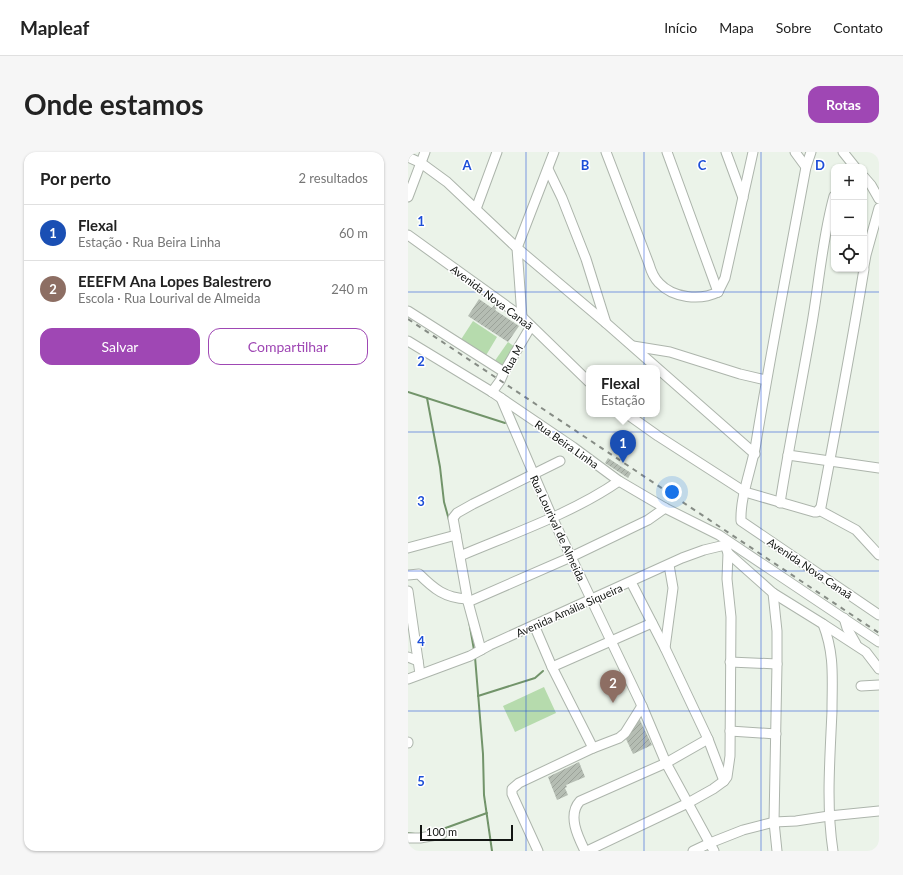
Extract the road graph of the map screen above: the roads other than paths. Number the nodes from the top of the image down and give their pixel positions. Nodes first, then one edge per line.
1 (426, 152) edge
2 (497, 152) edge
3 (554, 152) edge
4 (606, 152) edge
5 (667, 152) edge
6 (726, 152) edge
7 (753, 152) edge
8 (795, 152) edge
9 (811, 152) edge
10 (845, 154) edge
11 (408, 157) edge
12 (421, 163) junction
13 (843, 164) edge
14 (853, 164) edge
15 (806, 167) junction
16 (548, 170) junction
17 (867, 181) edge
18 (408, 197) edge
19 (743, 198) junction
20 (879, 199) edge
21 (833, 200) edge
22 (879, 208) edge
23 (476, 209) junction
24 (408, 235) edge
25 (517, 248) junction
26 (867, 251) edge
27 (863, 272) edge
28 (718, 292) junction
29 (408, 311) edge
30 (522, 317) junction
31 (606, 323) junction
32 (531, 326) junction
33 (408, 341) edge
34 (633, 346) junction
35 (654, 365) edge
36 (660, 370) edge
37 (504, 372) junction
38 (586, 379) edge
39 (766, 380) junction
40 (492, 392) junction
41 (501, 398) junction
42 (631, 417) edge
43 (755, 454) junction
44 (788, 455) junction
45 (560, 461) dead end
46 (830, 461) junction
47 (879, 468) edge
48 (533, 475) junction
49 (619, 481) junction
50 (745, 492) junction
51 (780, 503) junction
52 (665, 508) junction
53 (816, 511) junction
54 (552, 517) junction
55 (456, 535) junction
56 (727, 546) junction
57 (408, 548) edge
58 (879, 555) edge
59 (460, 556) junction
60 (571, 557) junction
61 (669, 564) junction
62 (408, 575) edge
63 (631, 582) junction
64 (408, 591) edge
65 (773, 593) junction
66 (591, 599) junction
67 (468, 600) junction
68 (879, 615) edge
69 (844, 618) junction
70 (652, 623) junction
71 (824, 624) junction
72 (534, 625) junction
73 (876, 640) edge
74 (612, 642) junction
75 (665, 648) junction
76 (862, 650) junction
77 (476, 653) junction
78 (408, 657) edge
79 (418, 661) junction
80 (730, 662) junction
81 (777, 664) junction
82 (552, 667) junction
83 (879, 669) edge
84 (420, 674) junction
85 (408, 679) edge
86 (879, 685) edge
87 (861, 686) dead end
88 (642, 706) junction
89 (730, 731) junction
90 (776, 734) junction
91 (708, 739) junction
92 (593, 748) junction
93 (666, 763) junction
94 (724, 781) junction
95 (688, 803) junction
96 (879, 811) edge
97 (829, 816) junction
98 (774, 822) junction
99 (442, 834) dead end
100 (408, 838) edge
101 (712, 847) edge
102 (538, 851) edge
103 (586, 851) edge
104 (693, 851) edge
105 (777, 851) edge
106 (833, 851) edge

1 - 12 street
2 - 23 street
3 - 16 street
4 - 28 street
5 - 28 street
6 - 19 street
7 - 19 street
8 - 15 street
9 - 15 street
10 - 13 street
10 - 14 street
11 - 12 street
12 - 18 street
12 - 23 street
15 - 39 street
16 - 25 street
16 - 31 street
17 - 20 street
19 - 28 street
21 - 44 street
22 - 26 street
23 - 25 street
24 - 30 street, Avenida Nova Canaã
25 - 30 street
25 - 31 street
27 - 46 street
29 - 37 street
30 - 32 street, Avenida Nova Canaã
31 - 34 street
32 - 37 street, Rua M
32 - 38 street, Avenida Nova Canaã
33 - 40 street, Rua Beira Linha
34 - 35 street
34 - 39 street
36 - 43 street
37 - 40 street, Rua M
39 - 43 street
40 - 41 street, Rua Beira Linha
41 - 48 street, Rua Lourival de Almeida
41 - 49 street, Rua Beira Linha
42 - 50 street
43 - 50 street
44 - 46 street
44 - 51 street
45 - 48 street
46 - 47 street
46 - 53 street
48 - 54 street, Rua Lourival de Almeida
48 - 55 street
49 - 52 street, Rua Beira Linha
49 - 54 street
50 - 51 street
50 - 68 street, Avenida Nova Canaã
51 - 53 street
52 - 56 street, Rua Beira Linha
52 - 60 street
53 - 58 street
54 - 59 street
54 - 60 street, Rua Lourival de Almeida
55 - 57 street
55 - 59 street
56 - 61 street, Avenida Amália Siqueira
56 - 65 street
56 - 69 street
56 - 80 street
59 - 67 street
60 - 66 street, Rua Lourival de Almeida
60 - 67 street
61 - 63 street, Avenida Amália Siqueira
61 - 75 street
62 - 67 street
63 - 66 street, Avenida Amália Siqueira
63 - 70 street
64 - 79 street
65 - 71 street
65 - 81 street
66 - 72 street, Avenida Amália Siqueira
66 - 74 street, Rua Lourival de Almeida
67 - 77 street
69 - 73 street
69 - 76 street
70 - 74 street
70 - 75 street
71 - 76 street
71 - 97 street
72 - 77 street, Avenida Amália Siqueira
72 - 82 street
73 - 76 street
74 - 82 street
74 - 88 street, Rua Lourival de Almeida
75 - 91 street
76 - 83 street
77 - 84 street, Avenida Amália Siqueira
78 - 79 street
79 - 84 street
80 - 81 street
80 - 89 street
81 - 90 street
82 - 92 street
84 - 85 street, Avenida Amália Siqueira
86 - 87 street
88 - 92 street
88 - 93 street, Rua Lourival de Almeida
89 - 90 street
89 - 94 street
90 - 98 street
91 - 93 street
91 - 94 street
92 - 102 street
93 - 95 street, Rua Lourival de Almeida
93 - 103 street
94 - 95 street
95 - 101 street, Rua Lourival de Almeida
95 - 103 street
96 - 97 street
97 - 98 street
97 - 106 street
98 - 101 street
98 - 105 street
99 - 100 street
101 - 104 street

